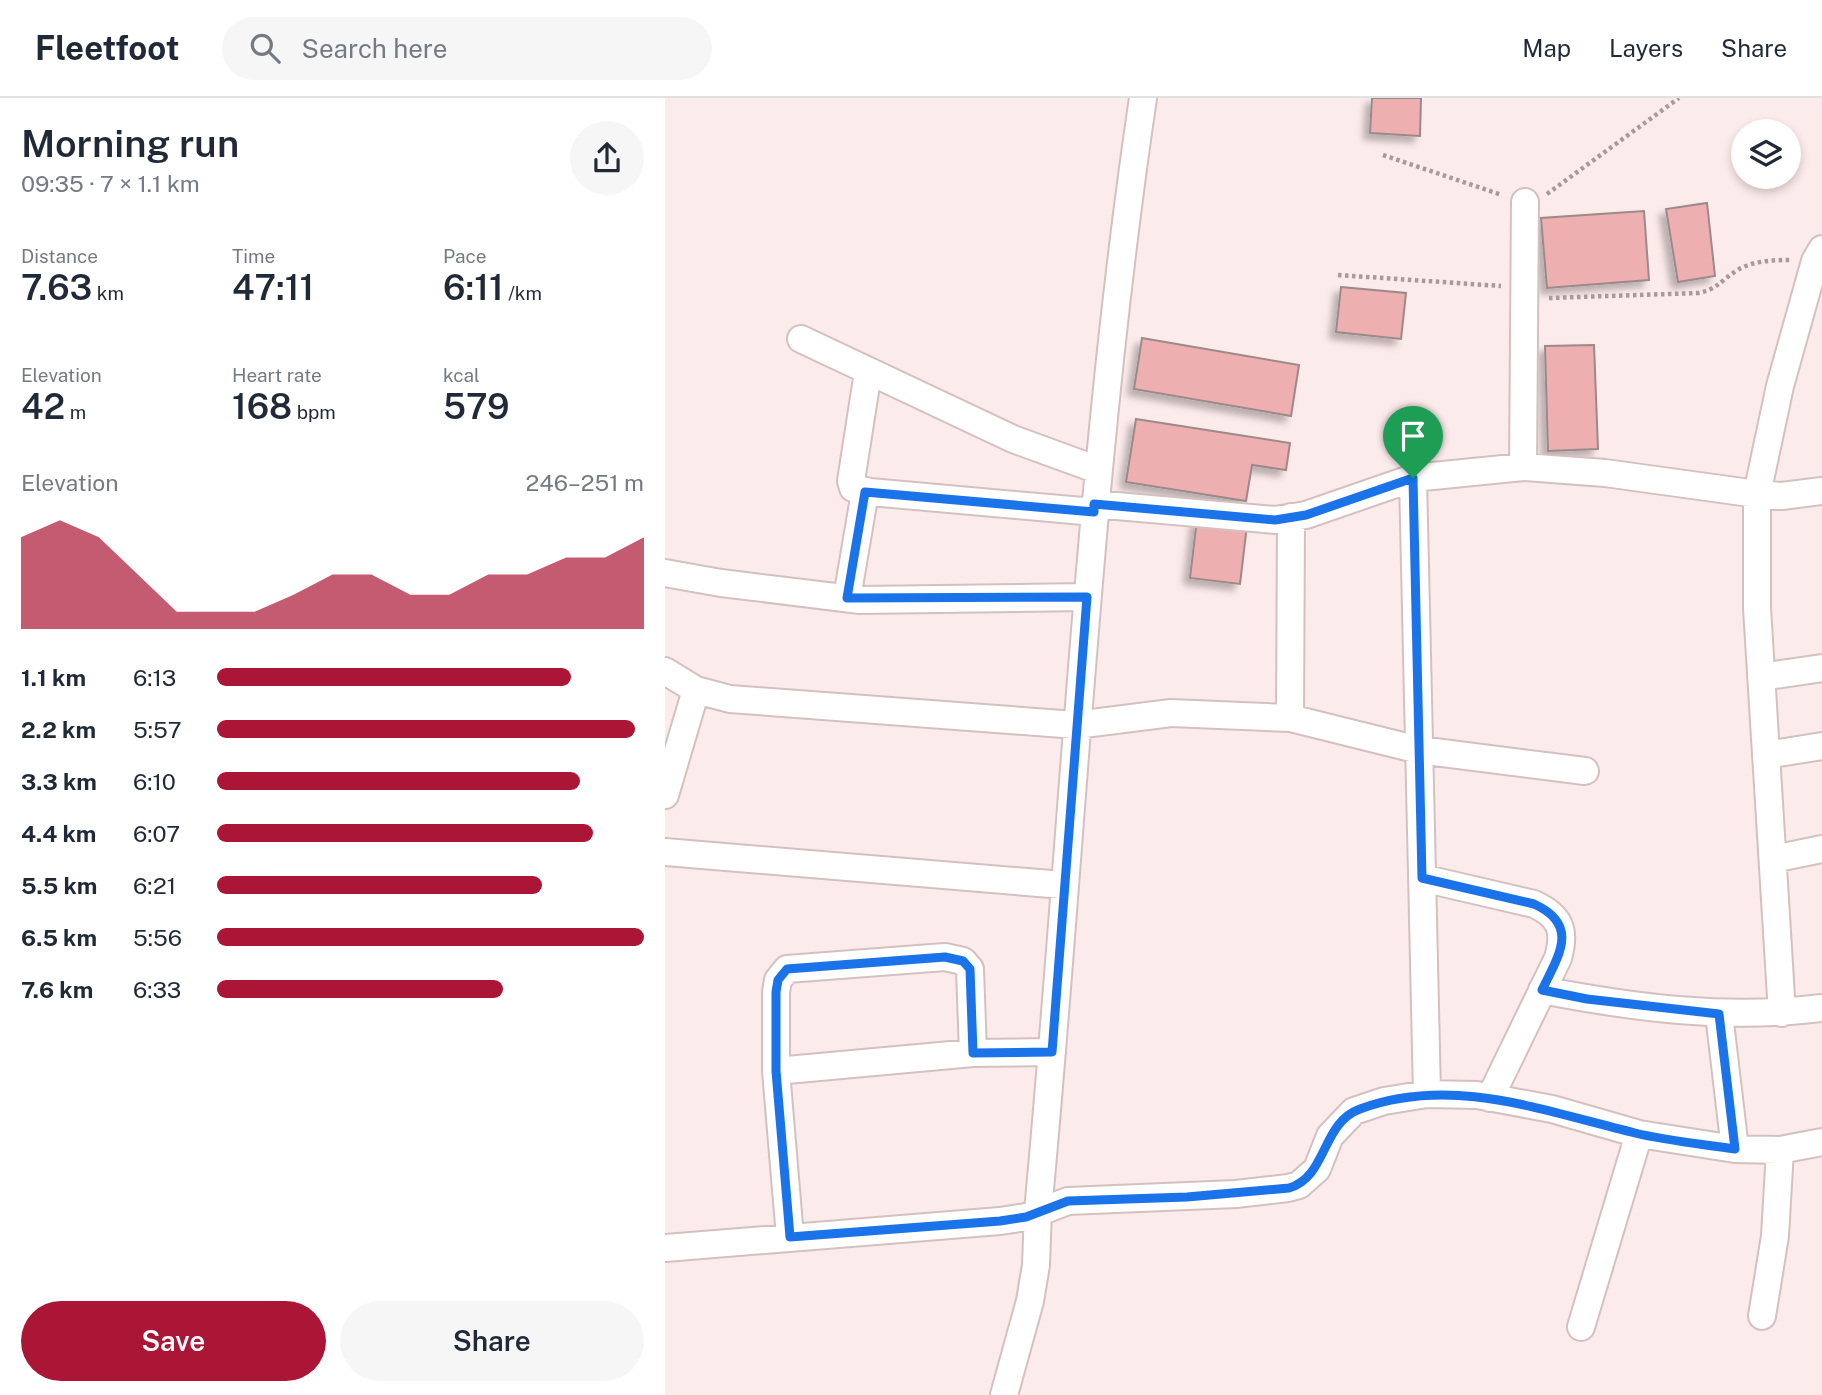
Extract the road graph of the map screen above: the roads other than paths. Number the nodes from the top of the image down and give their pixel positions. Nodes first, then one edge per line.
1 (1143, 98) edge
2 (1525, 202) road end
3 (1819, 255) edge
4 (1814, 298) edge
5 (801, 339) dead end
6 (868, 372) junction
7 (1523, 467) junction
8 (1098, 470) junction
9 (1413, 478) junction
10 (1822, 491) edge
11 (865, 492) junction
12 (1757, 494) junction
13 (1094, 508) junction
14 (1291, 517) junction
15 (665, 573) edge
16 (1087, 597) junction
17 (847, 598) junction
18 (1822, 668) edge
19 (665, 671) edge
20 (1761, 677) junction
21 (696, 690) junction
22 (1290, 718) junction
23 (1076, 725) junction
24 (1822, 746) edge
25 (1419, 750) junction
26 (1766, 755) junction
27 (1585, 771) dead end
28 (665, 795) edge
29 (1822, 849) edge
30 (665, 852) edge
31 (1773, 859) junction
32 (1422, 878) junction
33 (1063, 885) junction
34 (1542, 990) junction
35 (1822, 1008) edge
36 (1782, 1013) junction
37 (1719, 1014) junction
38 (1052, 1052) junction
39 (973, 1053) junction
40 (776, 1071) junction
41 (1427, 1094) junction
42 (1490, 1098) junction
43 (1639, 1134) junction
44 (1822, 1142) edge
45 (1735, 1149) junction
46 (1780, 1150) junction
47 (1038, 1211) junction
48 (790, 1237) junction
49 (665, 1248) edge
50 (1762, 1316) dead end
51 (1581, 1326) dead end
52 (1005, 1395) edge

1 - 8 street
2 - 7 street
3 - 4 street
4 - 12 street
5 - 6 street
6 - 8 street
6 - 11 street
7 - 9 street
7 - 12 street
8 - 13 street
9 - 14 street
9 - 25 street
10 - 12 street
11 - 13 street
11 - 17 street
12 - 20 street
13 - 14 street
13 - 16 street
14 - 22 street
15 - 17 street
16 - 17 street
16 - 23 street
18 - 20 street
19 - 21 street
20 - 26 street
21 - 23 street
21 - 28 street
22 - 23 street
22 - 25 street
23 - 33 street
24 - 26 street
25 - 27 street
25 - 32 street
26 - 31 street
29 - 31 street
30 - 33 street
31 - 36 street
32 - 34 street
32 - 41 street
33 - 38 street
34 - 37 street
34 - 42 street
35 - 36 street
36 - 37 street
37 - 45 street
38 - 39 street
38 - 47 street
39 - 40 street
39 - 40 street
40 - 48 street
41 - 42 street
41 - 47 street
42 - 43 street
43 - 45 street
43 - 51 street
44 - 46 street
45 - 46 street
46 - 50 street
47 - 48 street
47 - 52 street
48 - 49 street

